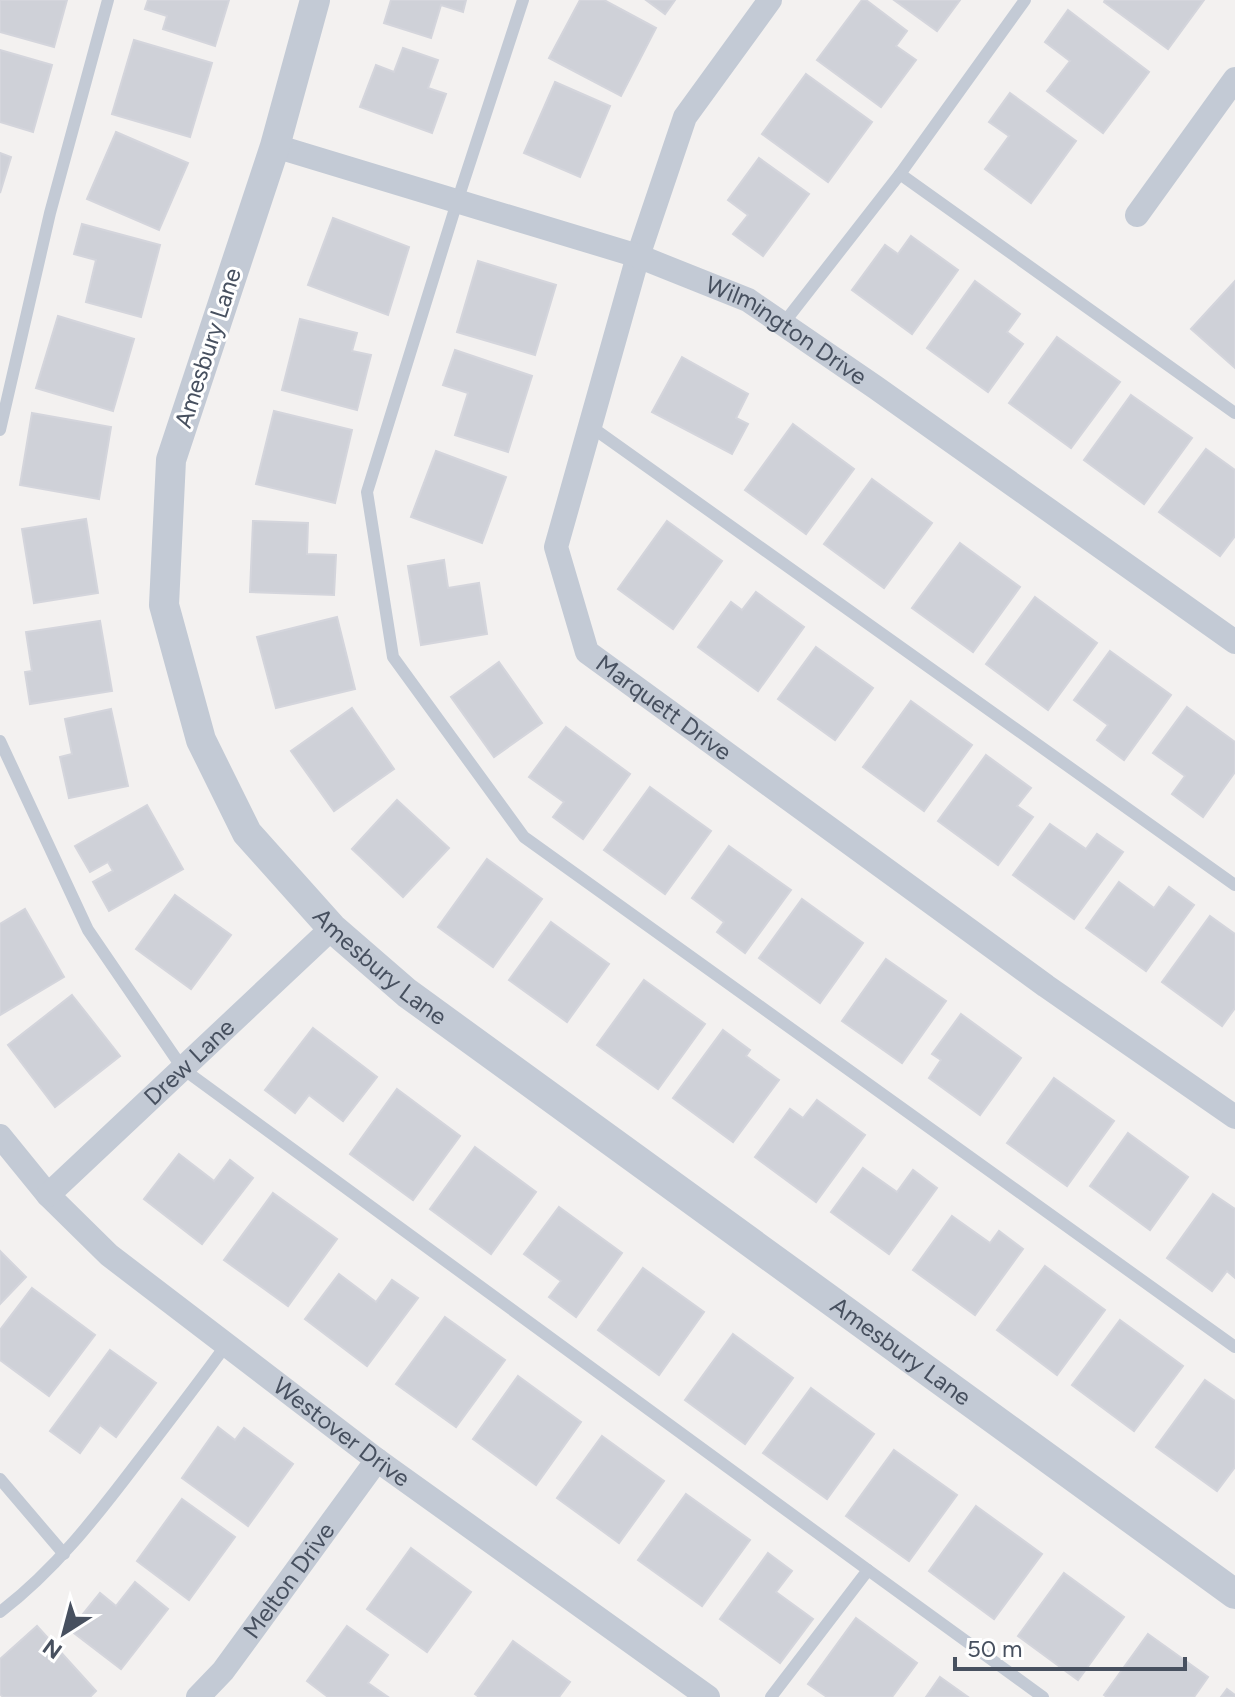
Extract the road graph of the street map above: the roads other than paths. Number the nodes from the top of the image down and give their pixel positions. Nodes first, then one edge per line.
1 (108, 0) edge
2 (315, 0) edge
3 (523, 0) edge
4 (770, 0) edge
5 (1025, 0) edge
6 (1235, 79) edge
7 (275, 146) junction
8 (900, 174) junction
9 (457, 202) junction
10 (1137, 215) dead end
11 (638, 256) junction
12 (783, 324) junction
13 (1235, 413) edge
14 (590, 426) junction
15 (0, 430) edge
16 (1235, 642) edge
17 (0, 741) edge
18 (1235, 885) edge
19 (332, 928) junction
20 (183, 1069) junction
21 (1235, 1117) edge
22 (0, 1136) edge
23 (48, 1195) junction
24 (226, 1345) junction
25 (1235, 1347) edge
26 (377, 1460) junction
27 (0, 1479) edge
28 (64, 1554) junction
29 (868, 1570) junction
30 (1235, 1594) edge
31 (0, 1612) edge
32 (198, 1697) edge
33 (708, 1697) edge
34 (771, 1697) edge
35 (1043, 1697) edge

1 - 15 lane
2 - 7 street, Amesbury Lane
3 - 9 lane
4 - 11 street, Marquett Drive
5 - 8 lane
6 - 10 street
7 - 9 street, Wilmington Drive
7 - 19 street, Amesbury Lane
8 - 12 lane
8 - 13 lane
9 - 11 street, Wilmington Drive
9 - 25 lane
11 - 12 street, Wilmington Drive
11 - 14 street, Marquett Drive
12 - 16 street, Wilmington Drive
14 - 18 lane
14 - 21 street, Marquett Drive
17 - 20 lane
19 - 20 street, Drew Lane
19 - 30 street, Amesbury Lane
20 - 23 street, Drew Lane
20 - 29 lane
22 - 23 street, Westover Drive
23 - 24 street, Westover Drive
24 - 26 street, Westover Drive
24 - 28 lane
26 - 32 street, Melton Drive
26 - 33 street, Westover Drive
27 - 28 lane
28 - 31 lane
29 - 34 lane
29 - 35 lane

